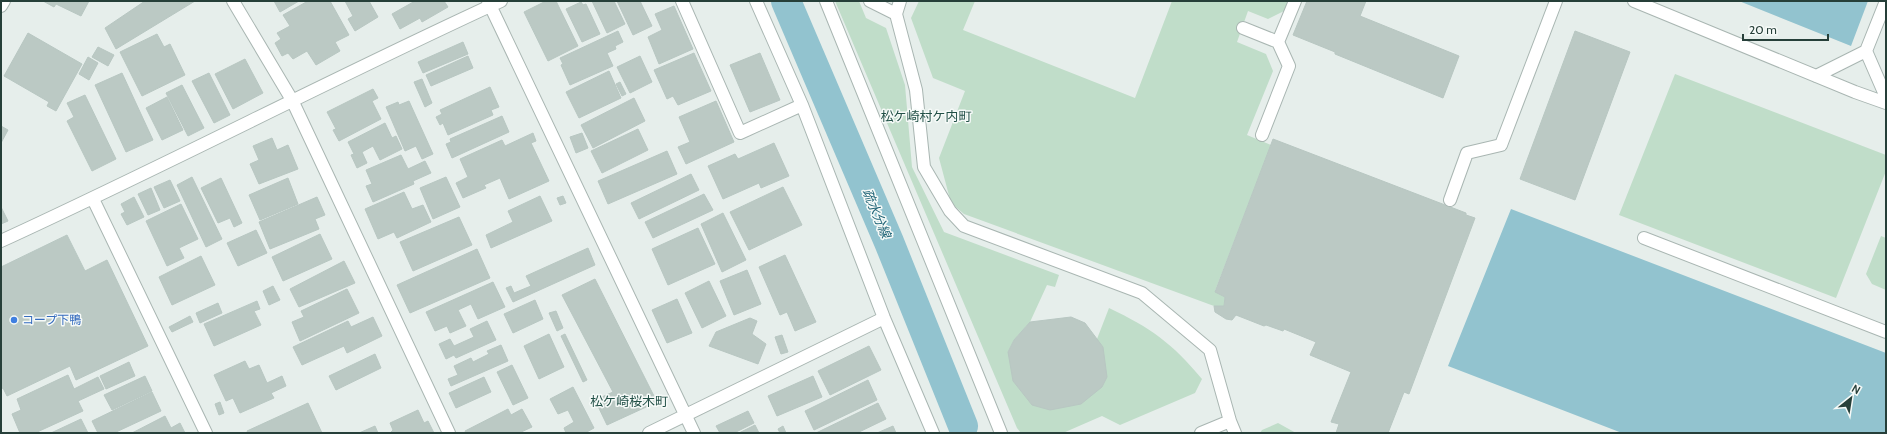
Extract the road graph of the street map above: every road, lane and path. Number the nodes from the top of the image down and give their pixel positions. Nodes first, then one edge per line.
1 (4, 1) edge
2 (233, 1) edge
3 (682, 1) edge
4 (756, 1) edge
5 (826, 1) edge
6 (870, 1) edge
7 (900, 1) edge
8 (1295, 1) edge
9 (1556, 1) edge
10 (1634, 1) edge
11 (1886, 1) edge
12 (493, 2) edge
13 (1, 6) edge
14 (896, 14) junction
15 (1243, 28) dead end
16 (1278, 42) junction
17 (1866, 51) junction
18 (1816, 76) junction
19 (1886, 96) edge
20 (292, 100) junction
21 (1886, 103) edge
22 (802, 105) junction
23 (1262, 135) dead end
24 (93, 199) junction
25 (1450, 200) dead end
26 (1644, 238) dead end
27 (1, 241) edge
28 (884, 318) junction
29 (1886, 332) edge
30 (686, 415) junction
31 (1230, 421) junction
32 (206, 433) edge
33 (449, 433) edge
34 (649, 433) edge
35 (694, 433) edge
36 (933, 433) edge
37 (1001, 433) edge
38 (1201, 433) edge
39 (1235, 433) edge

1 - 13 street
2 - 20 street
3 - 22 street
4 - 22 street
5 - 37 street
6 - 14 street
7 - 14 street
8 - 16 street
9 - 25 street
10 - 18 street
11 - 17 street
12 - 20 street
12 - 30 street
14 - 31 street
15 - 16 street
16 - 23 street
17 - 18 street
17 - 19 street
18 - 21 street
20 - 24 street
20 - 33 street
22 - 28 street
24 - 27 street
24 - 32 street
26 - 29 street
28 - 30 street
28 - 36 street
30 - 34 street
30 - 35 street
31 - 38 street
31 - 39 street

